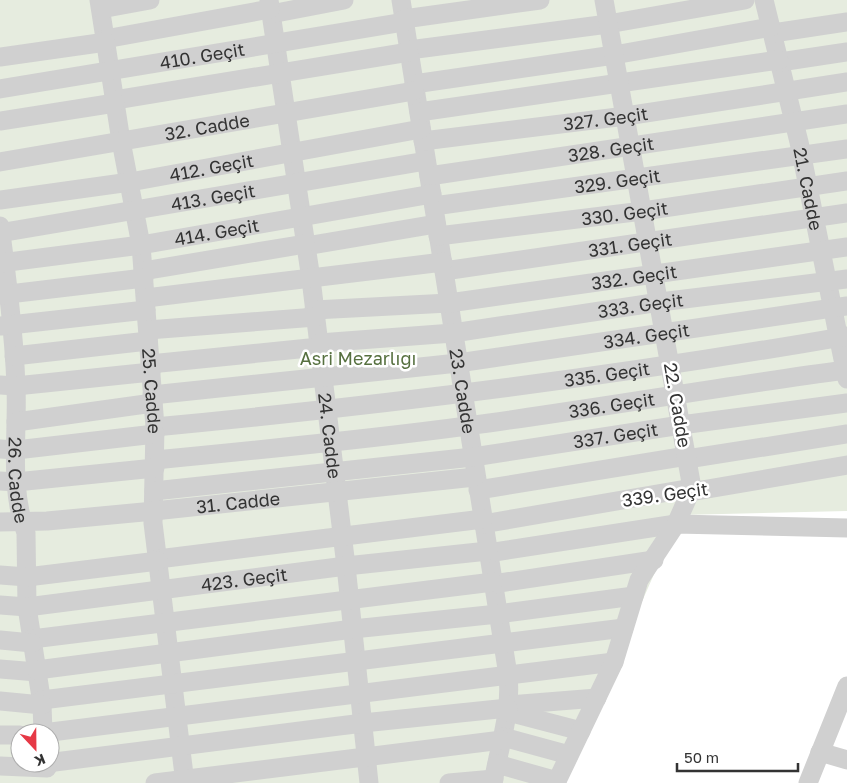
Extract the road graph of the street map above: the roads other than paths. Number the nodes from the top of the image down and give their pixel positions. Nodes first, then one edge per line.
1 (150, 0) edge
2 (344, 0) edge
3 (401, 0) edge
4 (540, 0) edge
5 (604, 0) edge
6 (745, 0) edge
7 (770, 1) edge
8 (100, 4) edge
9 (270, 8) edge
10 (404, 20) junction
11 (847, 22) edge
12 (608, 24) junction
13 (772, 30) junction
14 (106, 41) junction
15 (276, 44) junction
16 (409, 51) junction
17 (847, 52) edge
18 (614, 55) junction
19 (0, 57) edge
20 (779, 61) junction
21 (110, 71) junction
22 (280, 73) junction
23 (847, 82) edge
24 (619, 84) junction
25 (414, 87) junction
26 (0, 89) edge
27 (786, 90) junction
28 (115, 102) junction
29 (286, 111) junction
30 (847, 114) edge
31 (626, 116) junction
32 (0, 121) edge
33 (793, 123) junction
34 (421, 128) junction
35 (121, 141) junction
36 (631, 146) junction
37 (847, 149) edge
38 (292, 152) junction
39 (802, 156) junction
40 (0, 162) edge
41 (428, 168) junction
42 (637, 179) junction
43 (847, 181) edge
44 (130, 182) junction
45 (297, 184) junction
46 (809, 188) junction
47 (0, 200) edge
48 (643, 211) junction
49 (135, 212) junction
50 (847, 213) edge
51 (435, 215) junction
52 (301, 216) junction
53 (815, 218) junction
54 (0, 231) edge
55 (649, 242) junction
56 (141, 245) junction
57 (305, 245) junction
58 (847, 247) edge
59 (821, 251) junction
60 (2, 263) edge
61 (443, 266) junction
62 (655, 273) junction
63 (144, 274) junction
64 (311, 279) junction
65 (847, 279) edge
66 (828, 282) junction
67 (4, 294) edge
68 (660, 302) junction
69 (449, 303) junction
70 (146, 304) junction
71 (840, 307) edge
72 (315, 313) junction
73 (6, 326) edge
74 (454, 333) junction
75 (666, 333) junction
76 (148, 336) junction
77 (843, 337) edge
78 (319, 345) junction
79 (14, 356) junction
80 (458, 363) junction
81 (671, 364) junction
82 (150, 368) junction
83 (846, 369) edge
84 (322, 379) junction
85 (8, 386) edge
86 (676, 393) junction
87 (463, 394) junction
88 (152, 399) junction
89 (847, 402) edge
90 (326, 411) junction
91 (10, 420) edge
92 (681, 425) junction
93 (468, 426) junction
94 (155, 431) junction
95 (847, 434) edge
96 (330, 443) junction
97 (8, 449) edge
98 (473, 457) junction
99 (687, 458) junction
100 (155, 464) junction
101 (847, 465) edge
102 (334, 473) junction
103 (8, 481) edge
104 (477, 483) junction
105 (692, 488) junction
106 (154, 491) junction
107 (336, 493) junction
108 (154, 511) junction
109 (483, 521) junction
110 (0, 522) edge
111 (22, 522) junction
112 (676, 524) junction
113 (847, 528) edge
114 (341, 536) junction
115 (488, 552) junction
116 (158, 560) junction
117 (654, 560) junction
118 (346, 566) junction
119 (0, 575) edge
120 (27, 577) junction
121 (493, 583) junction
122 (161, 591) junction
123 (634, 596) junction
124 (349, 599) junction
125 (0, 605) edge
126 (27, 607) junction
127 (498, 614) junction
128 (165, 621) junction
129 (624, 628) junction
130 (353, 629) junction
131 (0, 640) edge
132 (32, 641) junction
133 (503, 644) junction
134 (169, 653) junction
135 (356, 660) junction
136 (614, 662) junction
137 (0, 669) edge
138 (37, 671) junction
139 (508, 675) junction
140 (173, 685) junction
141 (847, 686) edge
142 (360, 692) junction
143 (597, 698) junction
144 (0, 701) edge
145 (42, 703) junction
146 (508, 708) junction
147 (176, 715) junction
148 (43, 723) edge
149 (363, 723) junction
150 (60, 731) edge
151 (581, 731) junction
152 (503, 738) junction
153 (181, 747) junction
154 (820, 752) junction
155 (569, 755) junction
156 (366, 756) junction
157 (847, 760) edge
158 (60, 767) edge
159 (494, 775) edge
160 (185, 781) edge
161 (557, 782) edge
162 (156, 783) edge
163 (369, 783) edge
164 (449, 783) edge
165 (808, 783) edge

1 - 8 street
2 - 9 street
3 - 10 street, 23. Cadde
4 - 10 street, 410. Geçit
5 - 12 street, 22. Cadde
6 - 12 street
7 - 13 street, 21. Cadde
8 - 14 street, 25. Cadde
9 - 14 street
9 - 15 street, 24. Cadde
10 - 15 street, 410. Geçit
10 - 16 street, 23. Cadde
11 - 13 street, 32. Cadde
12 - 16 street
12 - 18 street, 22. Cadde
13 - 18 street, 32. Cadde
13 - 20 street, 21. Cadde
14 - 19 street
14 - 21 street, 25. Cadde
15 - 21 street, 410. Geçit
15 - 22 street, 24. Cadde
16 - 22 street
16 - 25 street, 23. Cadde
17 - 20 street
18 - 24 street, 22. Cadde
18 - 25 street, 32. Cadde
20 - 24 street
20 - 27 street, 21. Cadde
21 - 26 street, 410. Geçit
21 - 28 street, 25. Cadde
22 - 28 street
22 - 29 street, 24. Cadde
23 - 27 street, 327. Geçit
24 - 31 street, 22. Cadde
24 - 34 street
25 - 29 street, 32. Cadde
25 - 34 street, 23. Cadde
27 - 31 street, 327. Geçit
27 - 33 street, 21. Cadde
28 - 32 street
28 - 35 street, 25. Cadde
29 - 35 street, 32. Cadde
29 - 38 street, 24. Cadde
30 - 33 street, 328. Geçit
31 - 34 street, 327. Geçit
31 - 36 street, 22. Cadde
33 - 36 street, 328. Geçit
33 - 39 street, 21. Cadde
34 - 38 street, 412. Geçit
34 - 41 street, 23. Cadde
35 - 40 street, 32. Cadde
35 - 44 street, 25. Cadde
36 - 41 street, 328. Geçit
36 - 42 street, 22. Cadde
37 - 39 street, 329. Geçit
38 - 44 street, 412. Geçit
38 - 45 street, 24. Cadde
39 - 42 street, 329. Geçit
39 - 46 street, 21. Cadde
41 - 45 street, 413. Geçit
41 - 51 street, 23. Cadde
42 - 48 street, 22. Cadde
42 - 51 street, 329. Geçit
43 - 46 street, 330. Geçit
44 - 47 street, 412. Geçit
44 - 49 street, 25. Cadde
45 - 49 street, 413. Geçit
45 - 52 street, 24. Cadde
46 - 48 street, 330. Geçit
46 - 53 street, 21. Cadde
48 - 51 street, 330. Geçit
48 - 55 street, 22. Cadde
49 - 54 street, 413. Geçit
49 - 56 street, 25. Cadde
50 - 53 street, 331. Geçit
51 - 52 street, 414. Geçit
51 - 57 street
51 - 61 street, 23. Cadde
52 - 56 street, 414. Geçit
52 - 57 street, 24. Cadde
53 - 55 street, 331. Geçit
53 - 59 street, 21. Cadde
54 - 60 street, 26. Cadde
55 - 61 street, 331. Geçit
55 - 62 street, 22. Cadde
56 - 60 street, 414. Geçit
56 - 63 street, 25. Cadde
57 - 63 street
57 - 64 street, 24. Cadde
58 - 59 street, 332. Geçit
59 - 62 street, 332. Geçit
59 - 66 street, 21. Cadde
60 - 67 street, 26. Cadde
61 - 64 street, 331. Geçit
61 - 69 street, 23. Cadde
62 - 68 street, 22. Cadde
62 - 69 street, 332. Geçit
63 - 67 street
63 - 70 street, 25. Cadde
64 - 70 street, 331. Geçit
64 - 72 street, 24. Cadde
65 - 66 street, 333. Geçit
66 - 68 street, 333. Geçit
66 - 71 street, 21. Cadde
67 - 73 street, 26. Cadde
68 - 74 street, 333. Geçit
68 - 75 street, 22. Cadde
69 - 72 street, 332. Geçit
69 - 74 street, 23. Cadde
70 - 73 street, 331. Geçit
70 - 76 street, 25. Cadde
71 - 75 street, 334. Geçit
71 - 77 street, 21. Cadde
72 - 76 street, 332. Geçit
72 - 78 street, 24. Cadde
73 - 79 street, 26. Cadde
74 - 78 street, 333. Geçit
74 - 80 street, 23. Cadde
75 - 80 street, 334. Geçit
75 - 81 street, 22. Cadde
76 - 79 street, 332. Geçit
76 - 82 street, 25. Cadde
77 - 81 street, 335. Geçit
77 - 83 street, 21. Cadde
78 - 82 street, 333. Geçit
78 - 84 street, 24. Cadde
79 - 85 street, 26. Cadde
80 - 84 street, 334. Geçit
80 - 87 street, 23. Cadde
81 - 86 street, 22. Cadde
81 - 87 street, 335. Geçit
82 - 85 street, 333. Geçit
82 - 88 street, 25. Cadde
83 - 86 street, 336. Geçit
84 - 88 street, 334. Geçit
84 - 90 street, 24. Cadde
85 - 91 street, 26. Cadde
86 - 92 street, 22. Cadde
86 - 93 street, 336. Geçit
87 - 90 street, 335. Geçit
87 - 93 street, 23. Cadde
88 - 91 street, 334. Geçit
88 - 94 street, 25. Cadde
89 - 92 street, 337. Geçit
90 - 94 street, 335. Geçit
90 - 96 street, 24. Cadde
91 - 97 street, 26. Cadde
92 - 98 street, 337. Geçit
92 - 99 street, 22. Cadde
93 - 96 street, 336. Geçit
93 - 98 street, 23. Cadde
94 - 97 street, 335. Geçit
94 - 100 street, 25. Cadde
95 - 99 street, 31. Cadde
96 - 100 street, 336. Geçit
96 - 102 street, 24. Cadde
97 - 103 street, 26. Cadde
98 - 102 street, 337. Geçit
98 - 104 street, 23. Cadde
99 - 104 street, 31. Cadde
99 - 105 street, 22. Cadde
100 - 103 street, 336. Geçit
100 - 106 street, 25. Cadde
101 - 105 street, 339. Geçit
102 - 106 street, 337. Geçit
102 - 107 street, 24. Cadde
103 - 111 street, 26. Cadde
104 - 107 street, 31. Cadde
104 - 109 street, 23. Cadde
105 - 109 street, 339. Geçit
105 - 112 street
106 - 108 street, 25. Cadde
107 - 108 street, 31. Cadde
107 - 114 street, 24. Cadde
108 - 111 street, 31. Cadde
108 - 116 street, 25. Cadde
109 - 114 street, 339. Geçit
109 - 115 street, 23. Cadde
110 - 111 street, 31. Cadde
111 - 120 street, 26. Cadde
112 - 113 street, 423. Geçit
112 - 115 street, 423. Geçit
112 - 117 street
114 - 116 street, 339. Geçit
114 - 118 street, 24. Cadde
115 - 118 street, 423. Geçit
115 - 121 street, 23. Cadde
116 - 120 street, 339. Geçit
116 - 122 street, 25. Cadde
117 - 121 street
117 - 123 street
118 - 122 street, 423. Geçit
118 - 124 street, 24. Cadde
119 - 120 street, 339. Geçit
120 - 126 street, 26. Cadde
121 - 124 street
121 - 127 street, 23. Cadde
122 - 126 street, 423. Geçit
122 - 128 street, 25. Cadde
123 - 127 street
123 - 129 street
124 - 128 street
124 - 130 street, 24. Cadde
125 - 126 street, 423. Geçit
126 - 132 street, 26. Cadde
127 - 130 street
127 - 133 street, 23. Cadde
128 - 132 street
128 - 134 street, 25. Cadde
129 - 133 street
129 - 136 street
130 - 134 street
130 - 135 street, 24. Cadde
131 - 132 street
132 - 138 street, 26. Cadde
133 - 135 street
133 - 139 street, 23. Cadde
134 - 138 street
134 - 140 street, 25. Cadde
135 - 140 street
135 - 142 street, 24. Cadde
136 - 139 street
136 - 143 street
137 - 138 street
138 - 145 street, 26. Cadde
139 - 142 street
139 - 146 street, 23. Cadde
140 - 145 street
140 - 147 street, 25. Cadde
141 - 154 street
142 - 147 street
142 - 149 street, 24. Cadde
143 - 146 street
143 - 151 street
144 - 145 street
145 - 148 street, 26. Cadde
146 - 149 street
146 - 151 street
146 - 152 street, 23. Cadde
147 - 150 street
147 - 153 street, 25. Cadde
149 - 153 street
149 - 156 street, 24. Cadde
151 - 155 street
152 - 155 street
152 - 156 street
152 - 159 street, 23. Cadde
153 - 158 street
153 - 160 street, 25. Cadde
154 - 157 street
154 - 165 street
155 - 161 street
156 - 160 street
156 - 163 street, 24. Cadde
159 - 161 street
159 - 164 street
160 - 162 street

